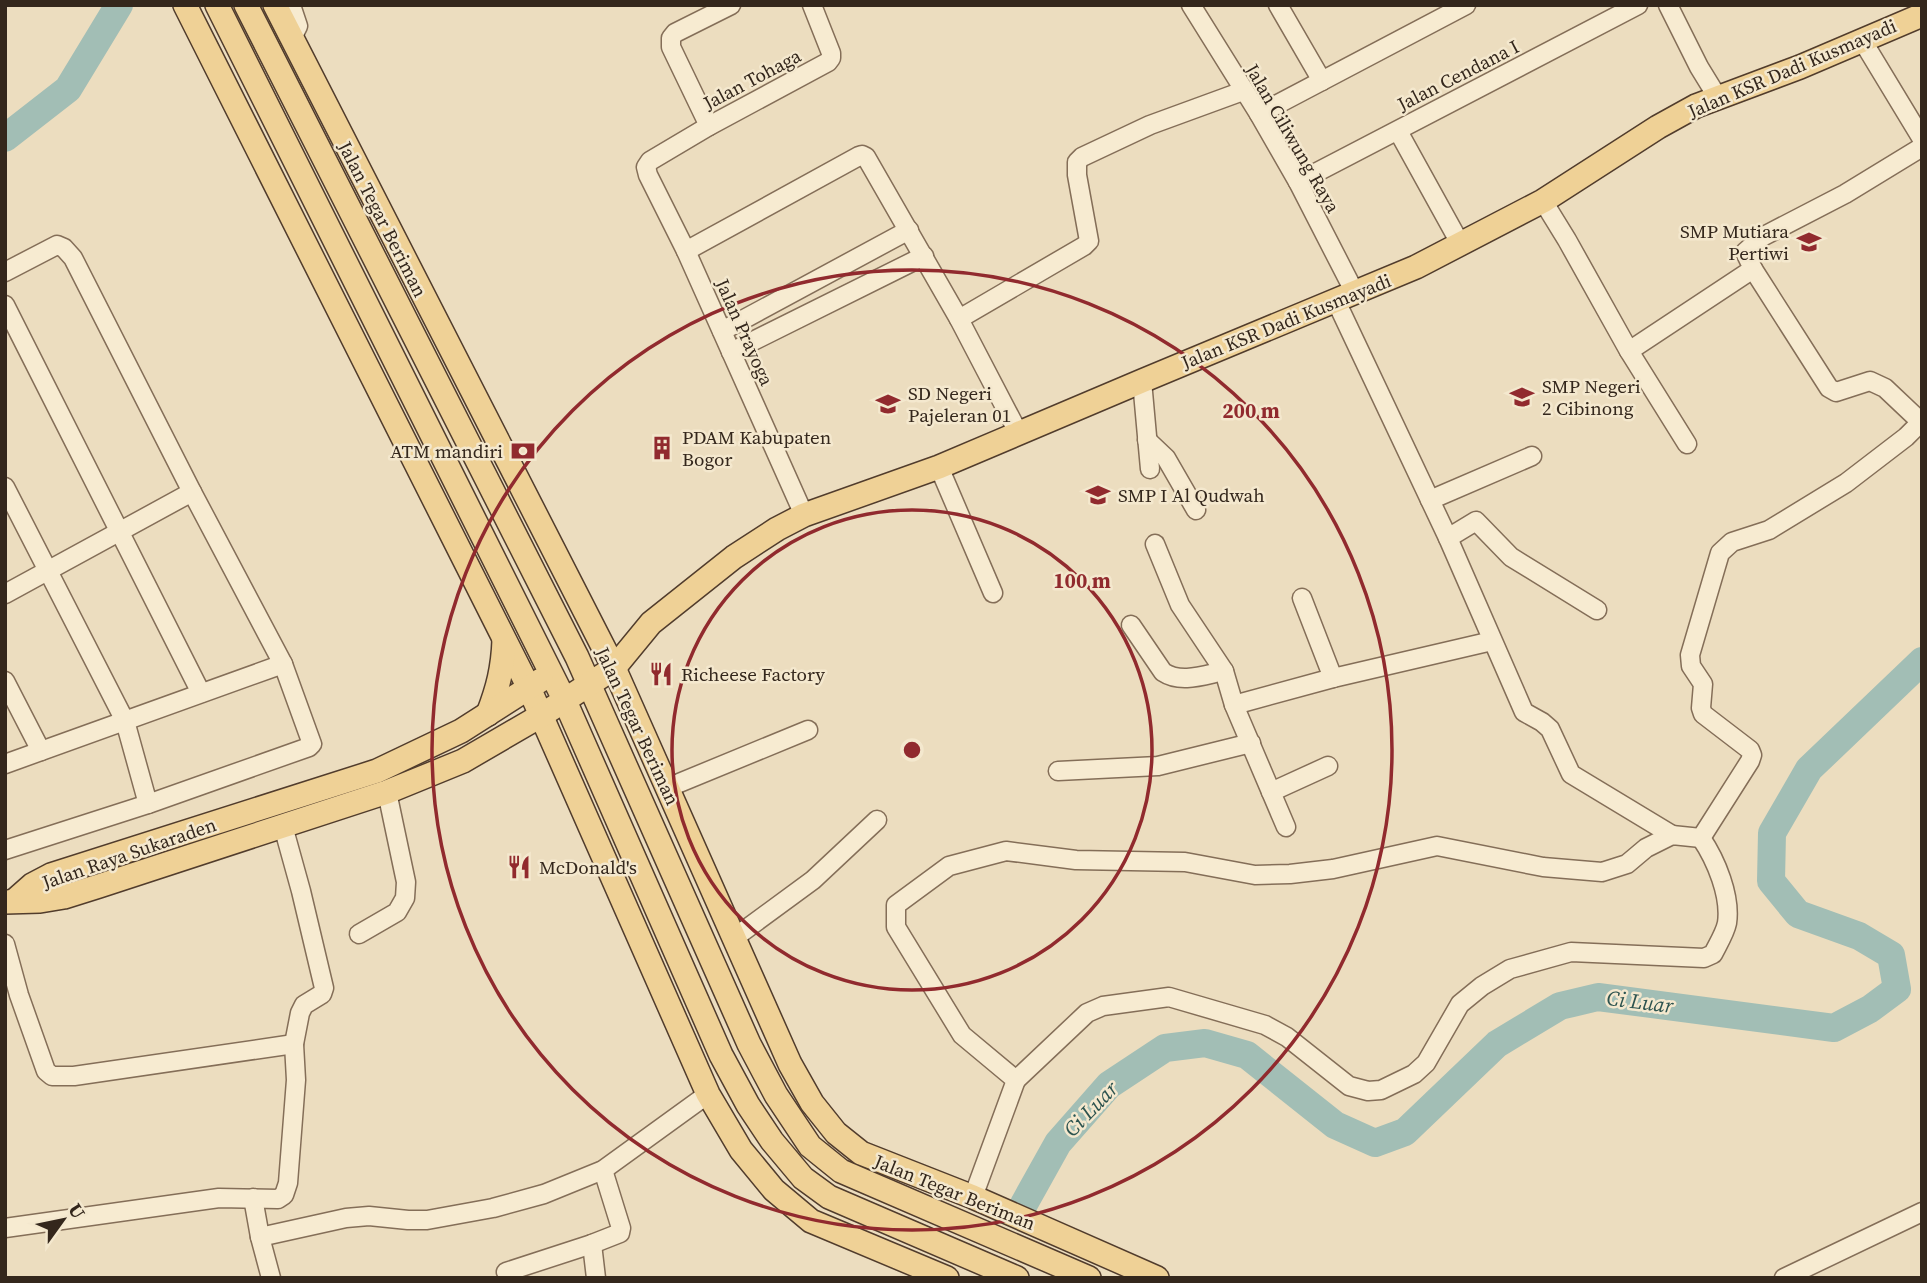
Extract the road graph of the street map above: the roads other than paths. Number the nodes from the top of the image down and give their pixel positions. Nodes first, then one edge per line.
1 (185, 5) edge
2 (218, 5) edge
3 (246, 5) edge
4 (812, 5) edge
5 (1191, 5) edge
6 (1466, 5) edge
7 (1639, 5) edge
8 (1668, 5) edge
9 (1280, 6) edge
10 (725, 7) edge
11 (1922, 15) edge
12 (285, 17) edge
13 (1862, 40) junction
14 (1322, 81) junction
15 (1243, 91) junction
16 (1718, 98) junction
17 (1259, 114) junction
18 (709, 125) junction
19 (1398, 131) junction
20 (1922, 139) edge
21 (1922, 147) edge
22 (646, 167) joint
23 (1298, 183) junction
24 (1543, 201) junction
25 (909, 230) junction
26 (1461, 245) junction
27 (686, 251) junction
28 (924, 256) junction
29 (1753, 269) junction
30 (5, 272) edge
31 (1346, 297) junction
32 (5, 305) edge
33 (960, 318) junction
34 (722, 331) junction
35 (1629, 351) junction
36 (731, 352) junction
37 (1142, 381) junction
38 (1921, 422) edge
39 (1019, 434) junction
40 (1147, 440) junction
41 (1687, 444) dead end
42 (1532, 456) dead end
43 (939, 467) junction
44 (1150, 469) dead end
45 (5, 487) edge
46 (192, 492) junction
47 (1430, 500) junction
48 (1196, 510) dead end
49 (804, 515) junction
50 (120, 532) junction
51 (1448, 538) junction
52 (1155, 544) dead end
53 (48, 571) junction
54 (993, 593) dead end
55 (5, 594) edge
56 (1302, 598) dead end
57 (1597, 610) dead end
58 (651, 623) junction
59 (1132, 625) dead end
60 (505, 640) junction
61 (600, 641) junction
62 (1492, 641) junction
63 (577, 657) junction
64 (283, 664) junction
65 (614, 668) junction
66 (1224, 671) junction
67 (552, 673) junction
68 (1333, 678) junction
69 (5, 681) edge
70 (590, 684) junction
71 (529, 688) junction
72 (201, 694) junction
73 (565, 701) junction
74 (1234, 705) junction
75 (488, 714) junction
76 (542, 715) junction
77 (125, 721) junction
78 (808, 730) dead end
79 (1251, 743) junction
80 (41, 751) junction
81 (5, 764) edge
82 (1328, 766) dead end
83 (1058, 771) dead end
84 (667, 788) junction
85 (387, 792) junction
86 (1271, 792) junction
87 (148, 804) junction
88 (877, 820) dead end
89 (283, 826) junction
90 (1286, 827) dead end
91 (1672, 835) junction
92 (1701, 838) junction
93 (5, 849) edge
94 (90, 863) junction
95 (99, 887) junction
96 (10, 901) edge
97 (359, 934) dead end
98 (734, 938) junction
99 (5, 944) edge
100 (12, 997) edge
101 (294, 1044) junction
102 (1016, 1080) junction
103 (708, 1094) junction
104 (603, 1170) junction
105 (973, 1197) junction
106 (253, 1198) junction
107 (1922, 1212) edge
108 (5, 1228) edge
109 (260, 1237) junction
110 (592, 1244) junction
111 (506, 1272) dead end
112 (1086, 1277) edge
113 (271, 1278) edge
114 (596, 1278) edge
115 (947, 1278) edge
116 (1017, 1278) edge
117 (1157, 1278) edge
118 (1784, 1278) edge

1 - 60 main road
2 - 67 main road
3 - 63 main road, Jalan Tegar Beriman
4 - 18 street, Jalan Tohaga
5 - 15 street, Jalan Ciliwung Raya
6 - 14 street
7 - 19 street, Jalan Cendana I
8 - 16 street
9 - 14 street
10 - 18 street
11 - 13 main road, Jalan KSR Dadi Kusmayadi
12 - 61 main road, Jalan Tegar Beriman
13 - 16 main road, Jalan KSR Dadi Kusmayadi
13 - 20 street
14 - 17 street
15 - 17 street, Jalan Ciliwung Raya
15 - 33 street
16 - 24 main road, Jalan KSR Dadi Kusmayadi
17 - 23 street, Jalan Ciliwung Raya
18 - 22 street, Jalan Tohaga
19 - 23 street, Jalan Cendana I
19 - 26 street
21 - 29 street
22 - 27 street, Jalan Prayoga
23 - 31 street, Jalan Ciliwung Raya
24 - 26 main road, Jalan KSR Dadi Kusmayadi
24 - 35 street
25 - 27 street
25 - 28 street
25 - 34 street
26 - 31 main road, Jalan KSR Dadi Kusmayadi
27 - 34 street, Jalan Prayoga
28 - 33 street
28 - 36 street
29 - 35 street
29 - 38 street
30 - 46 street
31 - 37 main road, Jalan KSR Dadi Kusmayadi
31 - 47 street, Jalan Ciliwung Raya
32 - 50 street
33 - 39 street
34 - 36 street, Jalan Prayoga
35 - 41 street
36 - 49 street, Jalan Prayoga
37 - 39 main road, Jalan KSR Dadi Kusmayadi
37 - 40 street
38 - 92 street
39 - 43 main road, Jalan KSR Dadi Kusmayadi
40 - 44 street
40 - 48 street
42 - 47 street
43 - 49 main road, Jalan KSR Dadi Kusmayadi
43 - 54 street
45 - 53 street
46 - 50 street
46 - 64 street
47 - 51 street, Jalan Ciliwung Raya
49 - 58 main road, Jalan KSR Dadi Kusmayadi
50 - 53 street
50 - 72 street
51 - 57 street
51 - 62 street, Jalan Ciliwung Raya
52 - 66 street
53 - 55 street
53 - 77 street
56 - 68 street
58 - 61 main road, Jalan KSR Dadi Kusmayadi
58 - 65 main road, Jalan KSR Dadi Kusmayadi
59 - 66 street
60 - 71 main road
60 - 75 main road
61 - 63 main road, Jalan KSR Dadi Kusmayadi
61 - 65 main road, Jalan Tegar Beriman
62 - 68 street
62 - 91 street, Jalan Ciliwung Raya
63 - 67 main road, Jalan KSR Dadi Kusmayadi
63 - 70 main road, Jalan Tegar Beriman
64 - 72 street
64 - 87 street
65 - 70 main road, Jalan KSR Dadi Kusmayadi
65 - 84 main road, Jalan Tegar Beriman
66 - 74 street
67 - 71 main road, Jalan KSR Dadi Kusmayadi
67 - 73 main road
68 - 74 street
69 - 80 street
70 - 73 main road, Jalan KSR Dadi Kusmayadi
70 - 112 main road, Jalan Tegar Beriman
71 - 75 main road, Jalan Raya Sukaraden
71 - 76 main road
72 - 77 street
73 - 76 main road, Jalan KSR Dadi Kusmayadi
73 - 116 main road
74 - 79 street
75 - 94 main road, Jalan Raya Sukaraden
76 - 85 main road, Jalan Raya Sukaraden
76 - 103 main road
77 - 80 street
77 - 87 street
78 - 84 street
79 - 83 street
79 - 86 street
80 - 81 street
82 - 86 street
84 - 98 main road, Jalan Tegar Beriman
85 - 89 main road, Jalan Raya Sukaraden
85 - 97 street
86 - 90 street
87 - 93 street
88 - 98 street
89 - 95 main road, Jalan Raya Sukaraden
89 - 101 street
91 - 92 street
91 - 102 street
92 - 102 street
94 - 95 main road
94 - 96 main road, Jalan Raya Sukaraden
95 - 96 main road, Jalan Raya Sukaraden
98 - 105 main road, Jalan Tegar Beriman
99 - 100 street
100 - 101 street
101 - 106 street
102 - 105 street
103 - 104 street
103 - 115 main road
104 - 109 street
104 - 110 street
105 - 117 main road, Jalan Tegar Beriman
106 - 108 street
106 - 109 street
107 - 118 street
109 - 113 street
110 - 111 street
110 - 114 street

